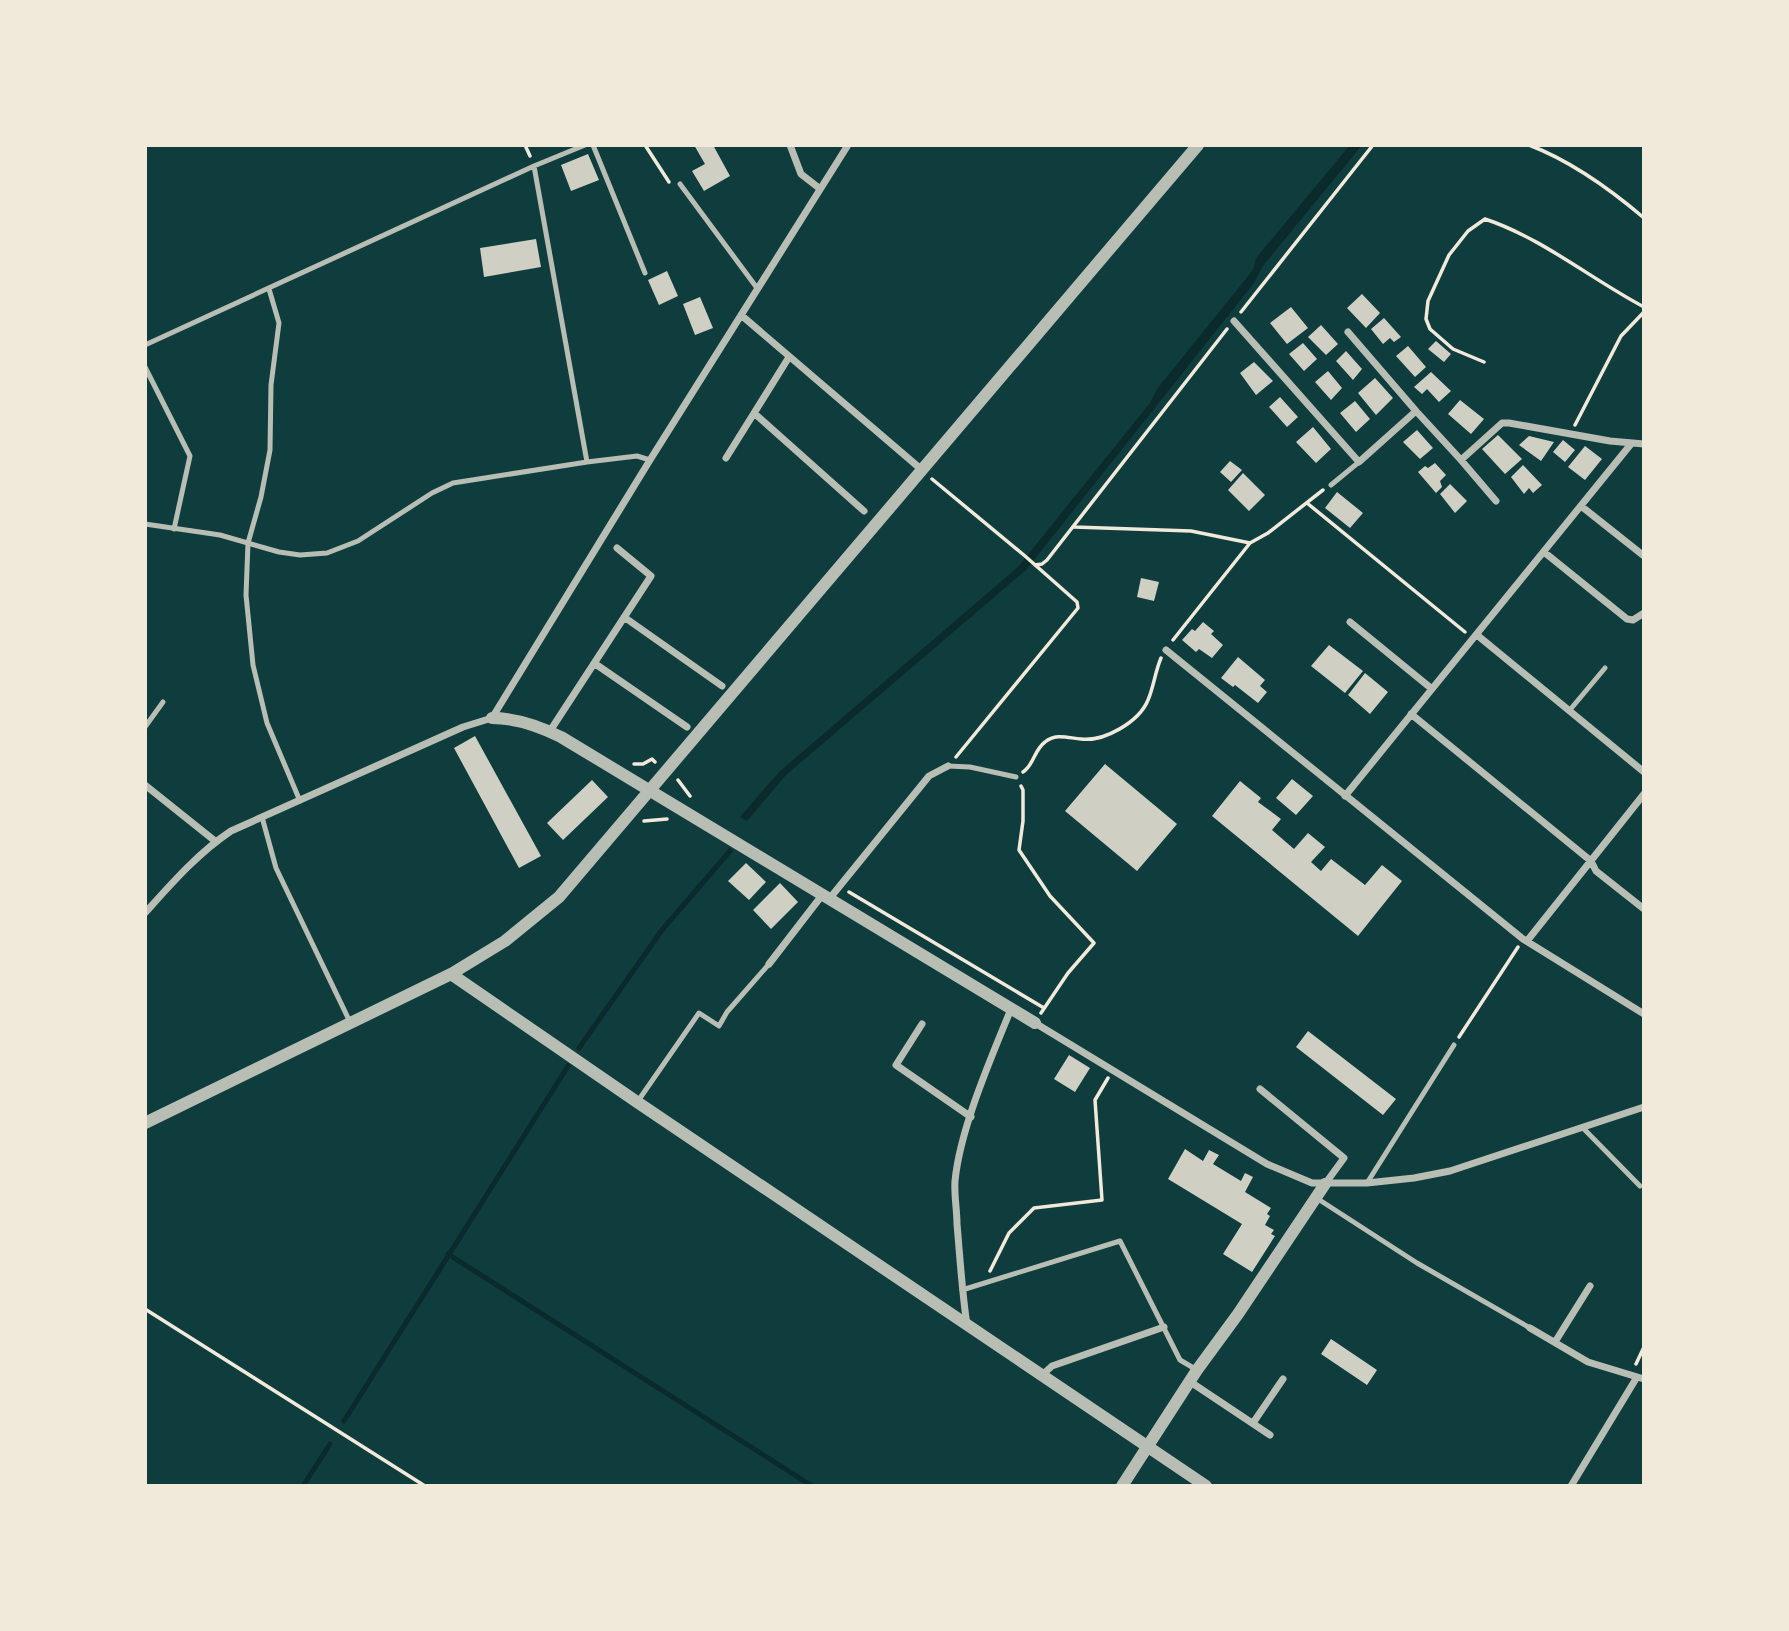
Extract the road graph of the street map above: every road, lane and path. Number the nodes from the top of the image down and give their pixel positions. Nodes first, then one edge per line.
1 (585, 145) edge
2 (593, 145) edge
3 (645, 145) edge
4 (790, 145) edge
5 (848, 145) edge
6 (1198, 145) edge
7 (1373, 145) edge
8 (1529, 145) edge
9 (534, 166) junction
10 (680, 184) joint
11 (819, 188) junction
12 (1644, 218) edge
13 (645, 273) dead end
14 (757, 288) junction
15 (270, 289) junction
16 (1644, 307) edge
17 (1644, 312) edge
18 (741, 315) junction
19 (1234, 321) junction
20 (1348, 332) dead end
21 (145, 345) edge
22 (789, 357) junction
23 (1484, 362) dead end
24 (145, 367) edge
25 (1416, 411) junction
26 (754, 413) junction
27 (1571, 433) junction
28 (1631, 444) junction
29 (1644, 444) edge
30 (726, 458) dead end
31 (650, 460) junction
32 (1461, 460) junction
33 (1359, 461) junction
34 (587, 462) junction
35 (922, 470) junction
36 (1331, 485) joint
37 (1496, 500) dead end
38 (1307, 503) junction
39 (1581, 506) junction
40 (867, 513) dead end
41 (145, 524) edge
42 (1074, 527) junction
43 (174, 528) junction
44 (248, 543) junction
45 (1250, 543) junction
46 (617, 548) dead end
47 (1544, 552) junction
48 (1644, 556) edge
49 (1035, 565) junction
50 (1644, 613) edge
51 (624, 617) junction
52 (1350, 622) dead end
53 (1475, 637) junction
54 (1166, 650) junction
55 (594, 663) junction
56 (1605, 668) dead end
57 (722, 686) dead end
58 (1432, 689) junction
59 (163, 702) dead end
60 (1569, 711) junction
61 (1411, 714) junction
62 (492, 718) junction
63 (145, 727) edge
64 (687, 727) dead end
65 (550, 731) junction
66 (948, 766) junction
67 (1644, 772) edge
68 (1016, 777) junction
69 (145, 785) edge
70 (649, 791) junction
71 (1644, 794) edge
72 (688, 795) dead end
73 (1345, 796) junction
74 (300, 801) junction
75 (681, 809) junction
76 (629, 816) junction
77 (262, 817) junction
78 (215, 841) junction
79 (1591, 861) junction
80 (827, 896) junction
81 (1644, 909) edge
82 (145, 913) edge
83 (1525, 940) junction
84 (769, 964) joint
85 (451, 974) junction
86 (1011, 1009) junction
87 (1644, 1014) edge
88 (350, 1022) junction
89 (1035, 1023) junction
90 (922, 1024) dead end
91 (1454, 1045) joint
92 (1113, 1070) junction
93 (1260, 1089) dead end
94 (637, 1102) junction
95 (1644, 1107) edge
96 (971, 1117) junction
97 (145, 1123) edge
98 (1582, 1127) junction
99 (1367, 1183) junction
100 (1325, 1184) junction
101 (1640, 1186) dead end
102 (1315, 1197) junction
103 (983, 1285) junction
104 (1590, 1286) dead end
105 (962, 1290) junction
106 (145, 1309) edge
107 (967, 1326) junction
108 (1164, 1327) junction
109 (1530, 1328) joint
110 (1555, 1342) junction
111 (1644, 1347) edge
112 (1197, 1370) junction
113 (1041, 1376) junction
114 (1637, 1377) edge
115 (1283, 1379) dead end
116 (1189, 1381) junction
117 (1253, 1423) junction
118 (1270, 1435) dead end
119 (1146, 1447) junction
120 (425, 1486) edge
121 (1122, 1486) edge
122 (1206, 1486) edge
123 (1571, 1486) edge

1 - 9 lane
2 - 13 lane
3 - 10 path
4 - 11 street
5 - 11 street
6 - 35 street
7 - 19 path
8 - 12 path
9 - 15 lane
9 - 34 lane
10 - 14 lane
11 - 14 street
14 - 18 street
15 - 21 lane
15 - 44 lane
16 - 23 path
17 - 27 path
18 - 22 street
18 - 31 street
19 - 33 street
19 - 42 path
20 - 25 street
22 - 26 street
22 - 35 street
24 - 43 lane
25 - 32 street
25 - 33 street
26 - 30 street
26 - 40 street
27 - 28 street
27 - 32 street
28 - 29 street
28 - 39 street
31 - 34 lane
31 - 62 street
32 - 37 street
33 - 36 lane
34 - 44 lane
35 - 49 path
35 - 70 street
36 - 38 path
38 - 45 path
38 - 53 path
39 - 47 street
39 - 48 street
41 - 43 lane
42 - 45 path
42 - 49 path
43 - 44 lane
44 - 74 lane
45 - 54 path
46 - 51 street
47 - 50 street
47 - 53 street
49 - 66 path
51 - 55 street
51 - 57 street
52 - 58 street
53 - 58 street
53 - 60 street
54 - 68 path
54 - 73 street
55 - 64 street
55 - 65 street
56 - 60 lane
58 - 61 street
59 - 63 lane
60 - 67 street
61 - 73 street
61 - 79 street
62 - 65 street
62 - 74 street
65 - 70 street
66 - 68 lane
66 - 80 street
68 - 89 path
69 - 78 street
70 - 75 street
70 - 76 street
71 - 79 street
72 - 75 path
73 - 83 street
74 - 77 street
75 - 76 path
75 - 80 street
76 - 85 street
77 - 78 street
77 - 88 lane
78 - 82 street
79 - 81 street
79 - 83 street
80 - 84 street
80 - 86 street
83 - 87 street
83 - 91 path
84 - 94 lane
85 - 88 street
85 - 94 street
86 - 89 street
86 - 96 street
88 - 97 street
89 - 92 street
90 - 96 street
91 - 99 lane
92 - 100 street
92 - 103 path
93 - 100 street
94 - 107 street
95 - 98 street
96 - 105 street
98 - 99 street
98 - 101 lane
99 - 100 street
100 - 102 street
102 - 109 lane
102 - 112 street
103 - 105 lane
103 - 108 lane
104 - 110 street
105 - 107 street
106 - 120 path
107 - 113 street
108 - 112 lane
108 - 113 street
109 - 110 street
110 - 114 street
111 - 114 path
112 - 116 street
113 - 119 street
114 - 123 street
115 - 117 street
116 - 117 street
116 - 119 street
117 - 118 street
119 - 121 street
119 - 122 street

